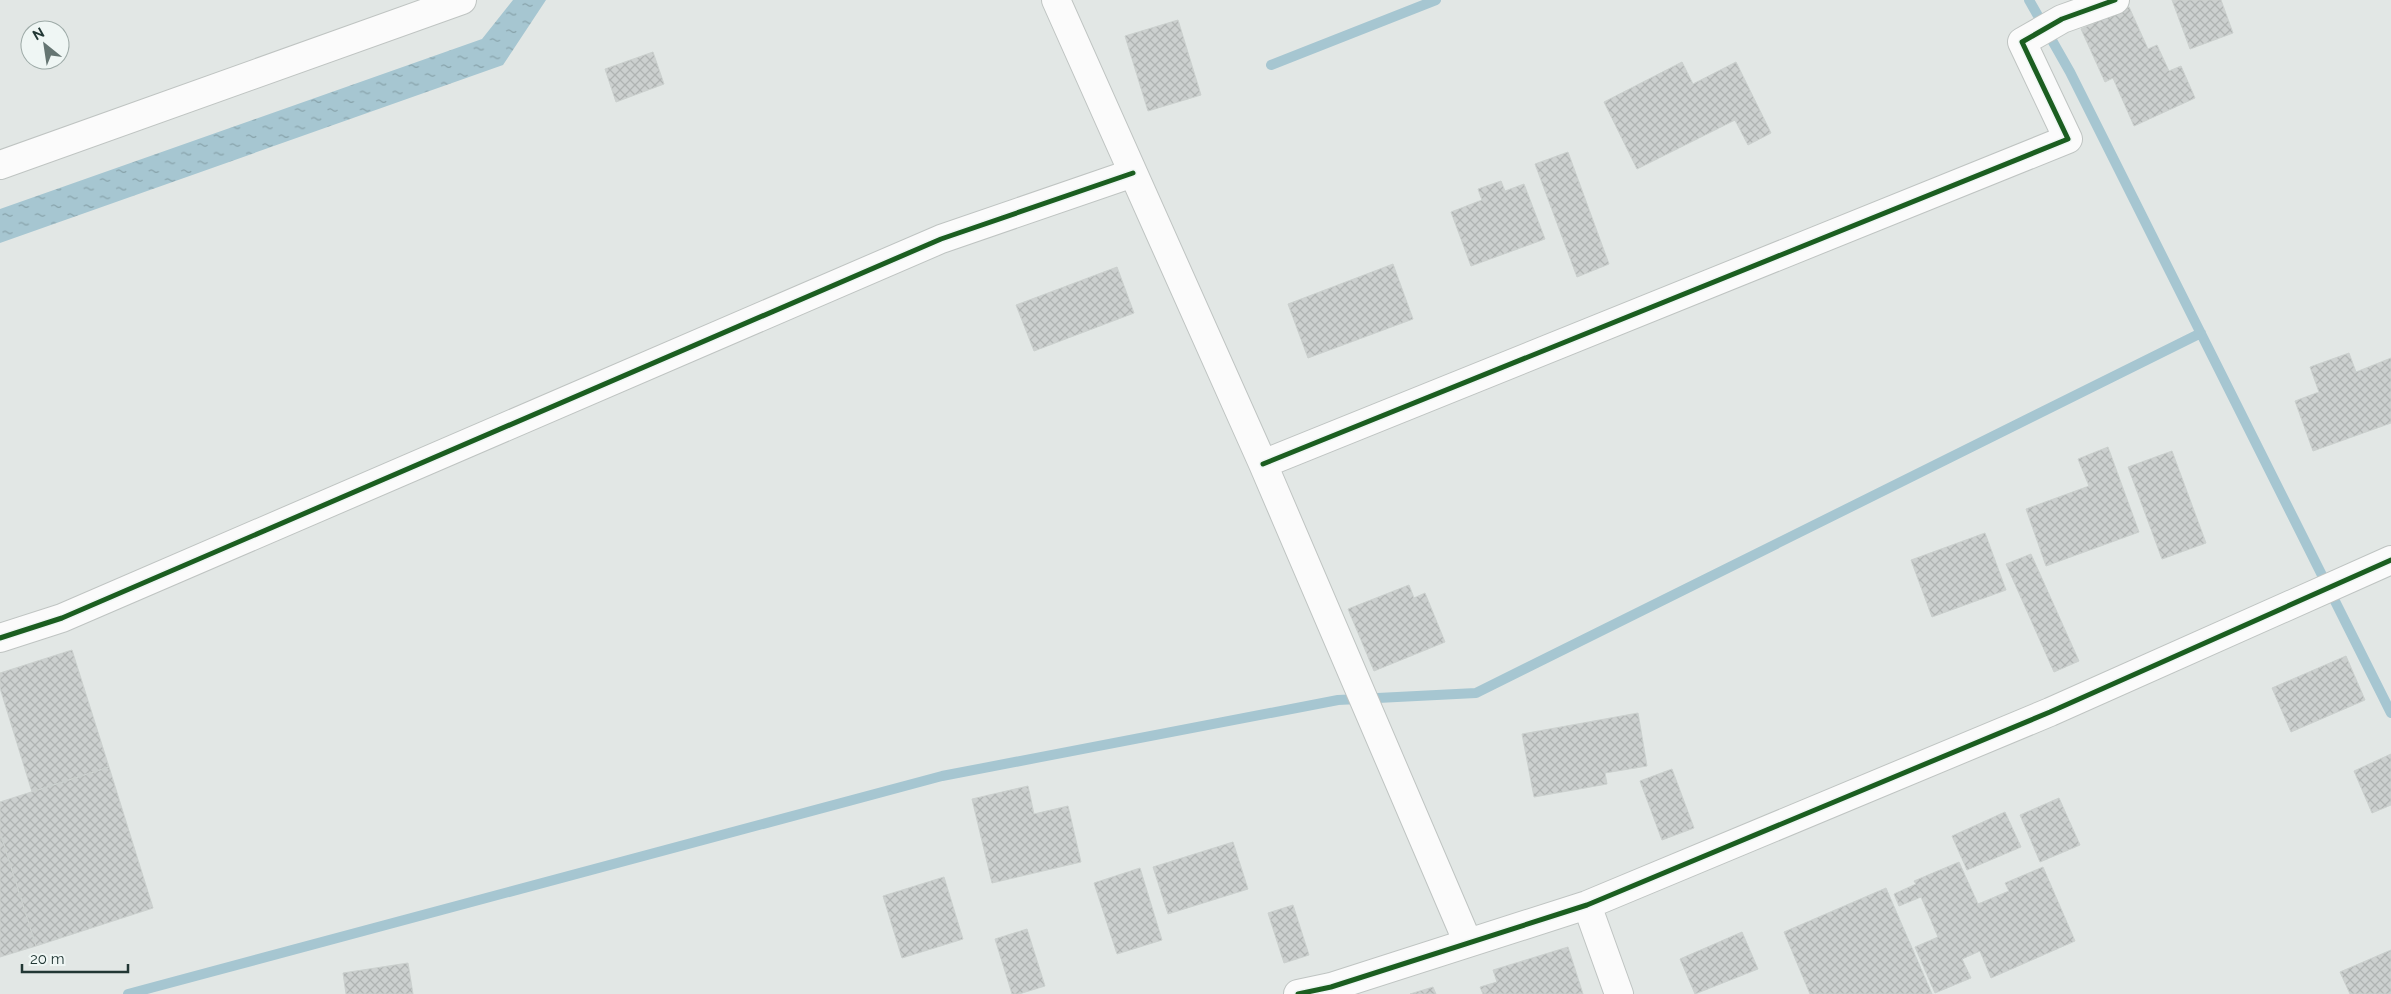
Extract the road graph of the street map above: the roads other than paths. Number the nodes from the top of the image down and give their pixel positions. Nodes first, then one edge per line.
1 (462, 0) edge
2 (1056, 0) edge
3 (2116, 0) edge
4 (0, 164) edge
5 (1133, 173) junction
6 (1263, 464) junction
7 (2391, 560) edge
8 (0, 638) edge
9 (1587, 905) junction
10 (1468, 944) junction
11 (1298, 994) edge
12 (1620, 994) edge

1 - 4 street
2 - 5 street
3 - 6 street
5 - 6 street
5 - 8 street
6 - 10 street
7 - 9 street
9 - 10 street
9 - 12 street
10 - 11 street

